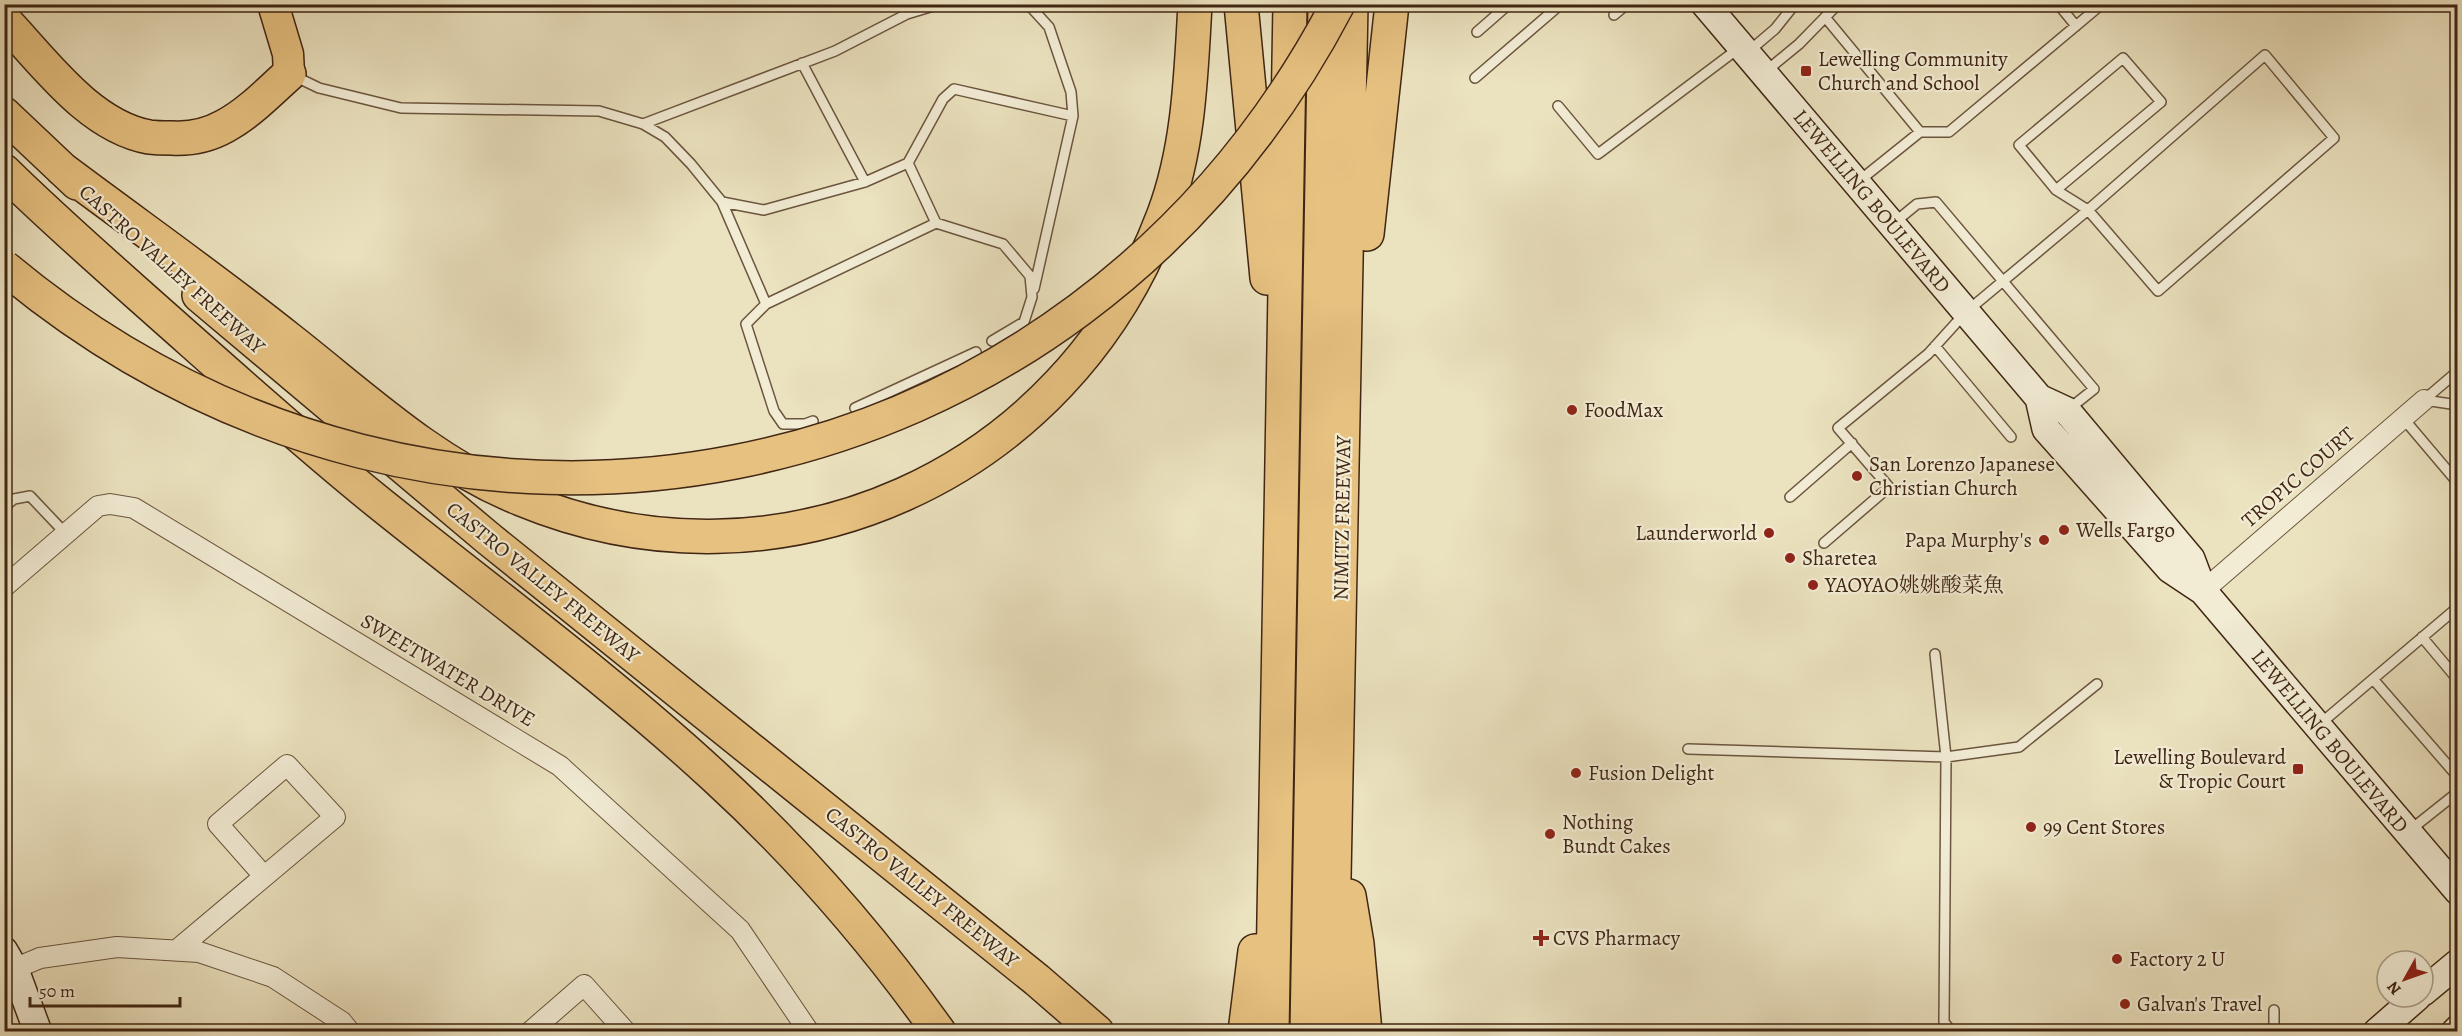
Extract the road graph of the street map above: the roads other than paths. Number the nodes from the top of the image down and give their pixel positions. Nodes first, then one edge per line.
1 (273, 4) edge
2 (940, 4) edge
3 (1028, 4) edge
4 (1195, 4) edge
5 (1241, 4) edge
6 (1290, 4) edge
7 (1326, 4) edge
8 (1338, 4) edge
9 (1351, 4) edge
10 (1392, 4) edge
11 (1509, 4) edge
12 (1561, 4) edge
13 (1627, 4) edge
14 (1705, 4) edge
15 (1795, 4) edge
16 (1838, 4) edge
17 (2058, 4) edge
18 (2102, 4) edge
19 (1614, 15) dead end
20 (1825, 17) junction
21 (4, 20) edge
22 (2076, 26) junction
23 (1477, 32) dead end
24 (1743, 50) junction
25 (802, 63) junction
26 (289, 74) junction
27 (1764, 74) junction
28 (1475, 78) dead end
29 (1558, 106) dead end
30 (4, 114) edge
31 (1073, 116) junction
32 (643, 124) junction
33 (1920, 132) junction
34 (908, 163) junction
35 (62, 169) junction
36 (4, 171) edge
37 (865, 182) junction
38 (1857, 183) junction
39 (2056, 190) junction
40 (722, 202) junction
41 (2088, 210) junction
42 (936, 223) junction
43 (1892, 225) junction
44 (4, 267) edge
45 (2002, 282) junction
46 (1032, 297) junction
47 (766, 304) junction
48 (1966, 312) junction
49 (1935, 346) junction
50 (2457, 372) edge
51 (2039, 398) junction
52 (2424, 400) junction
53 (2457, 405) edge
54 (850, 410) dead end
55 (2067, 411) junction
56 (828, 417) dead end
57 (2403, 418) junction
58 (2011, 437) dead end
59 (1852, 443) junction
60 (1282, 471) junction
61 (2457, 483) edge
62 (1790, 497) dead end
63 (4, 507) edge
64 (66, 534) junction
65 (1824, 543) dead end
66 (4, 587) edge
67 (2203, 591) junction
68 (2457, 607) edge
69 (1341, 612) junction
70 (2422, 638) junction
71 (1935, 654) dead end
72 (2373, 679) junction
73 (2457, 680) edge
74 (2097, 684) dead end
75 (2317, 726) junction
76 (1688, 750) dead end
77 (1946, 757) junction
78 (2457, 777) edge
79 (2457, 792) edge
80 (1276, 804) junction
81 (1336, 814) junction
82 (2407, 833) junction
83 (263, 875) junction
84 (2457, 891) edge
85 (177, 950) junction
86 (2457, 963) edge
87 (8, 965) edge
88 (2435, 982) edge
89 (2404, 1009) edge
90 (2274, 1010) dead end
91 (38, 1032) edge
92 (350, 1032) edge
93 (530, 1032) edge
94 (626, 1032) edge
95 (809, 1032) edge
96 (939, 1032) edge
97 (1097, 1032) edge
98 (1245, 1032) edge
99 (1272, 1032) edge
100 (1307, 1032) edge
101 (1331, 1032) edge
102 (1365, 1032) edge
103 (1952, 1032) edge
104 (2274, 1032) edge
105 (2377, 1032) edge

1 - 26 main road
2 - 25 lane
3 - 31 lane
4 - 35 highway
5 - 60 highway
6 - 60 highway
7 - 100 highway
8 - 44 highway, bridge
9 - 69 highway, NIMITZ FREEWAY
10 - 69 highway
11 - 23 lane
12 - 28 lane
13 - 19 lane
14 - 24 main road, LEWELLING BOULEVARD
15 - 24 lane
16 - 20 lane
17 - 22 lane
18 - 22 lane
20 - 27 lane
20 - 33 lane
21 - 26 highway
22 - 33 lane
24 - 27 main road, LEWELLING BOULEVARD
24 - 29 lane
25 - 32 lane
25 - 37 lane
26 - 32 lane
27 - 38 main road, LEWELLING BOULEVARD
30 - 35 highway, CASTRO VALLEY FREEWAY
31 - 34 lane
31 - 46 lane
32 - 40 lane
33 - 38 lane
34 - 37 lane
34 - 42 lane
35 - 97 highway, CASTRO VALLEY FREEWAY
36 - 96 highway, CASTRO VALLEY FREEWAY
37 - 40 lane
38 - 43 main road, LEWELLING BOULEVARD
39 - 39 lane
39 - 41 lane
40 - 47 lane
41 - 41 lane
41 - 45 lane
42 - 46 lane
42 - 47 lane
43 - 45 lane
43 - 48 main road, LEWELLING BOULEVARD
45 - 48 lane
45 - 55 lane
46 - 54 lane
47 - 56 lane
48 - 49 lane
48 - 51 main road, LEWELLING BOULEVARD
49 - 58 lane
49 - 59 lane
50 - 52 lane
51 - 55 main road, LEWELLING BOULEVARD
51 - 67 main road, LEWELLING BOULEVARD
52 - 53 lane
52 - 57 street, TROPIC COURT
55 - 67 main road, LEWELLING BOULEVARD
57 - 61 lane
57 - 67 street, TROPIC COURT
59 - 62 lane
59 - 65 lane
60 - 80 highway
63 - 64 lane
64 - 66 street, SWEETWATER DRIVE
64 - 95 street, SWEETWATER DRIVE
67 - 75 main road, LEWELLING BOULEVARD
68 - 70 lane
69 - 81 highway, NIMITZ FREEWAY
70 - 72 lane
70 - 73 lane
71 - 77 lane
72 - 75 lane
72 - 78 lane
74 - 77 lane
75 - 82 main road, LEWELLING BOULEVARD
76 - 77 lane
77 - 103 lane
79 - 82 lane
80 - 98 highway
80 - 99 highway
81 - 101 highway, NIMITZ FREEWAY
81 - 102 highway
82 - 84 main road, LEWELLING BOULEVARD
83 - 83 street
83 - 85 street
85 - 87 street
85 - 92 street
86 - 88 main road
87 - 91 main road
89 - 105 main road
90 - 104 lane
93 - 94 street

